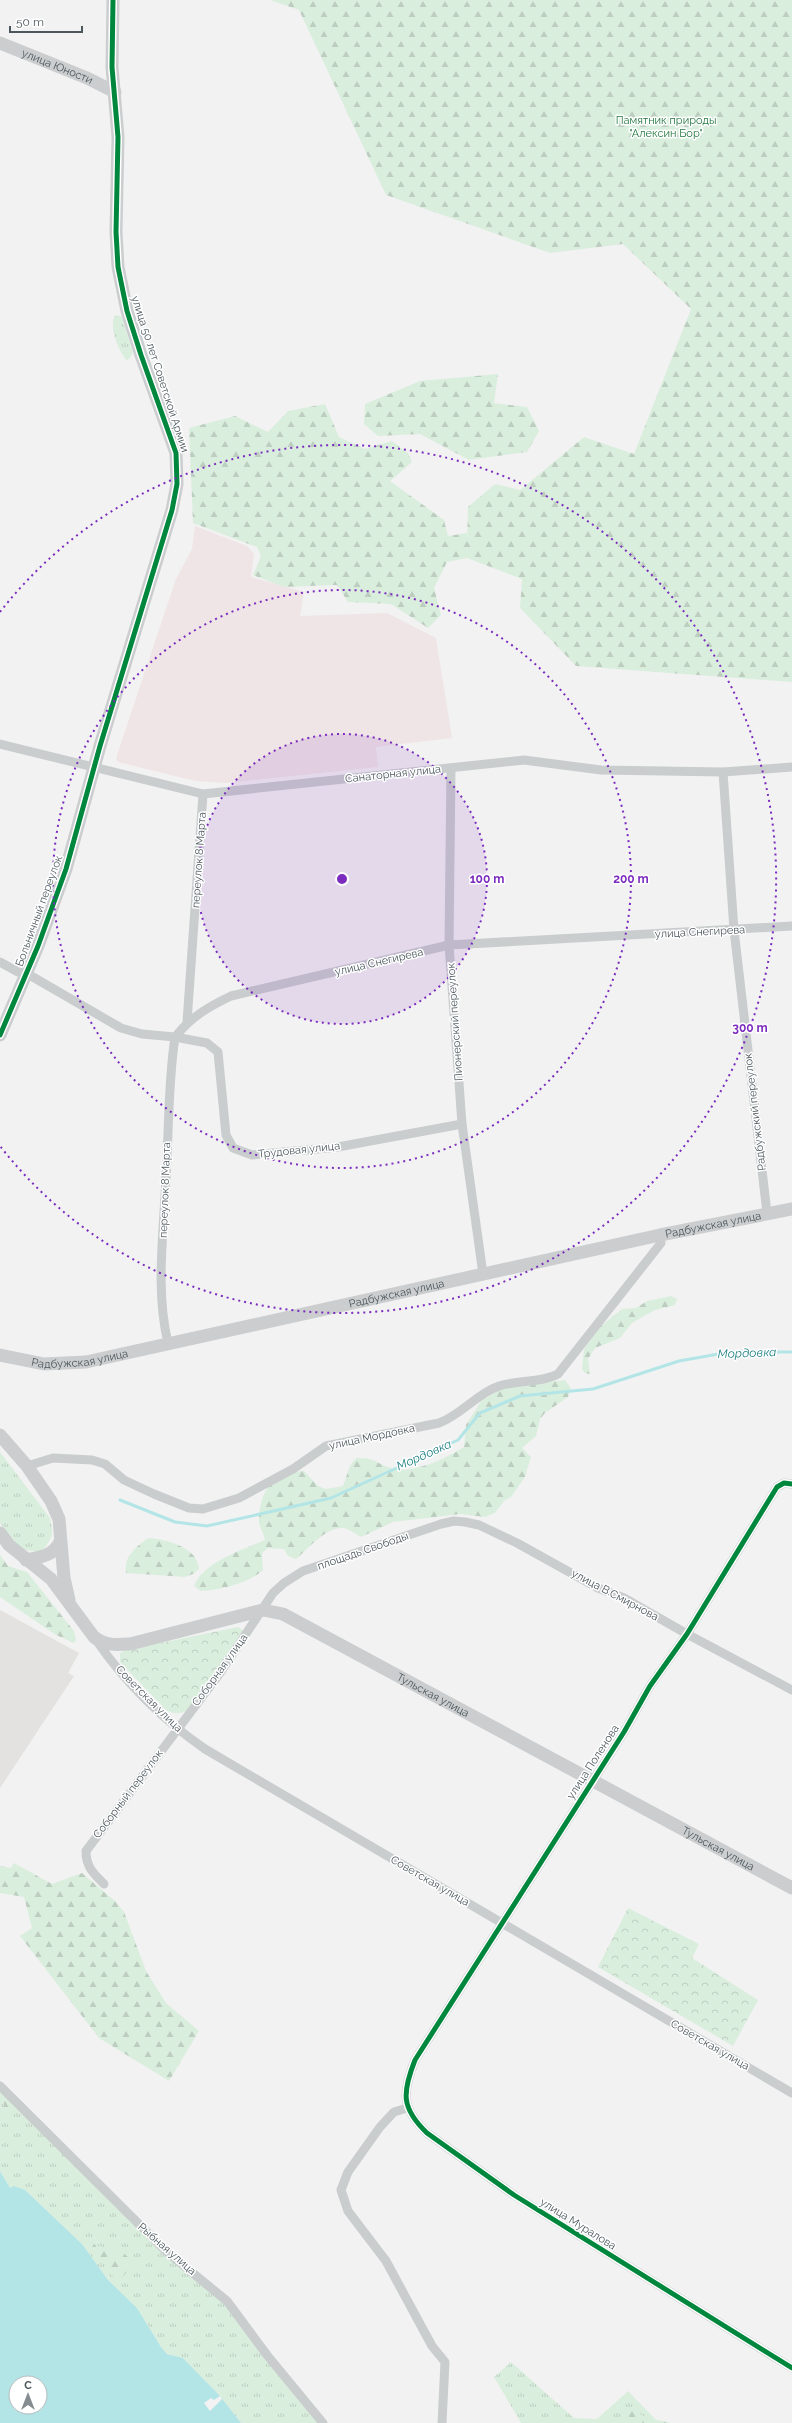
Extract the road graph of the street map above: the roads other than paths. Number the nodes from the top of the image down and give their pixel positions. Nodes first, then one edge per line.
1 (113, 0) edge
2 (0, 43) edge
3 (115, 92) junction
4 (0, 744) edge
5 (792, 767) edge
6 (94, 768) junction
7 (451, 768) junction
8 (723, 772) junction
9 (203, 794) junction
10 (792, 926) edge
11 (734, 930) junction
12 (449, 945) junction
13 (0, 962) edge
14 (26, 973) junction
15 (187, 1022) junction
16 (0, 1034) edge
17 (175, 1037) junction
18 (462, 1124) junction
19 (792, 1209) edge
20 (767, 1213) junction
21 (660, 1235) junction
22 (483, 1274) junction
23 (168, 1343) junction
24 (0, 1355) edge
25 (0, 1435) edge
26 (27, 1466) junction
27 (792, 1484) edge
28 (479, 1525) joint
29 (0, 1533) edge
30 (60, 1542) junction
31 (26, 1560) junction
32 (70, 1604) junction
33 (263, 1610) junction
34 (686, 1634) junction
35 (94, 1637) junction
36 (792, 1690) edge
37 (177, 1730) junction
38 (591, 1782) junction
39 (104, 1884) dead end
40 (792, 1888) edge
41 (502, 1924) junction
42 (415, 2060) joint
43 (0, 2086) edge
44 (792, 2093) edge
45 (407, 2108) junction
46 (792, 2368) edge
47 (323, 2423) edge
48 (442, 2423) edge

1 - 3 main road, улица 50 лет Советской Армии
2 - 3 main road, улица Юности
3 - 6 main road, улица 50 лет Советской Армии
4 - 6 street, Санаторная улица
5 - 8 street, Санаторная улица
6 - 9 street, Санаторная улица
6 - 14 main road, Больничный переулок
7 - 8 street, Санаторная улица
7 - 9 street, Санаторная улица
7 - 12 street, Пионерский переулок
8 - 11 street, Радбужский переулок
9 - 15 street, переулок 8 Марта
10 - 11 street, улица Снегирева
11 - 12 street, улица Снегирева
11 - 20 street, Радбужский переулок
12 - 15 street, улица Снегирева
12 - 18 street, Пионерский переулок
13 - 14 street
14 - 16 main road, Больничный переулок
14 - 17 street
15 - 17 street, улица Снегирева
17 - 18 street, Трудовая улица
17 - 23 street, переулок 8 Марта
18 - 22 street, Пионерский переулок
19 - 20 main road, Радбужская улица
20 - 21 main road, Радбужская улица
21 - 22 main road, Радбужская улица
21 - 26 street, улица Мордовка
22 - 23 main road, Радбужская улица
23 - 24 main road, Радбужская улица
25 - 26 main road
26 - 30 main road
27 - 34 street, улица Поленова
28 - 33 street, площадь Свободы
28 - 34 street, улица В.Смирнова
29 - 31 main road
30 - 31 main road
30 - 32 main road
31 - 32 main road
32 - 35 main road
33 - 35 main road, Тульская улица
33 - 37 street, Соборная улица
33 - 38 main road, Тульская улица
34 - 36 street, улица В.Смирнова
34 - 38 street, улица Поленова
35 - 37 street, Советская улица
37 - 39 street, Соборный переулок
37 - 41 street, Советская улица
38 - 40 main road, Тульская улица
38 - 41 street, улица Поленова
41 - 42 street, улица Поленова
41 - 44 street, Советская улица
42 - 45 street, улица Муралова
43 - 47 street, Рыбная улица
45 - 46 street, улица Муралова
45 - 48 street

